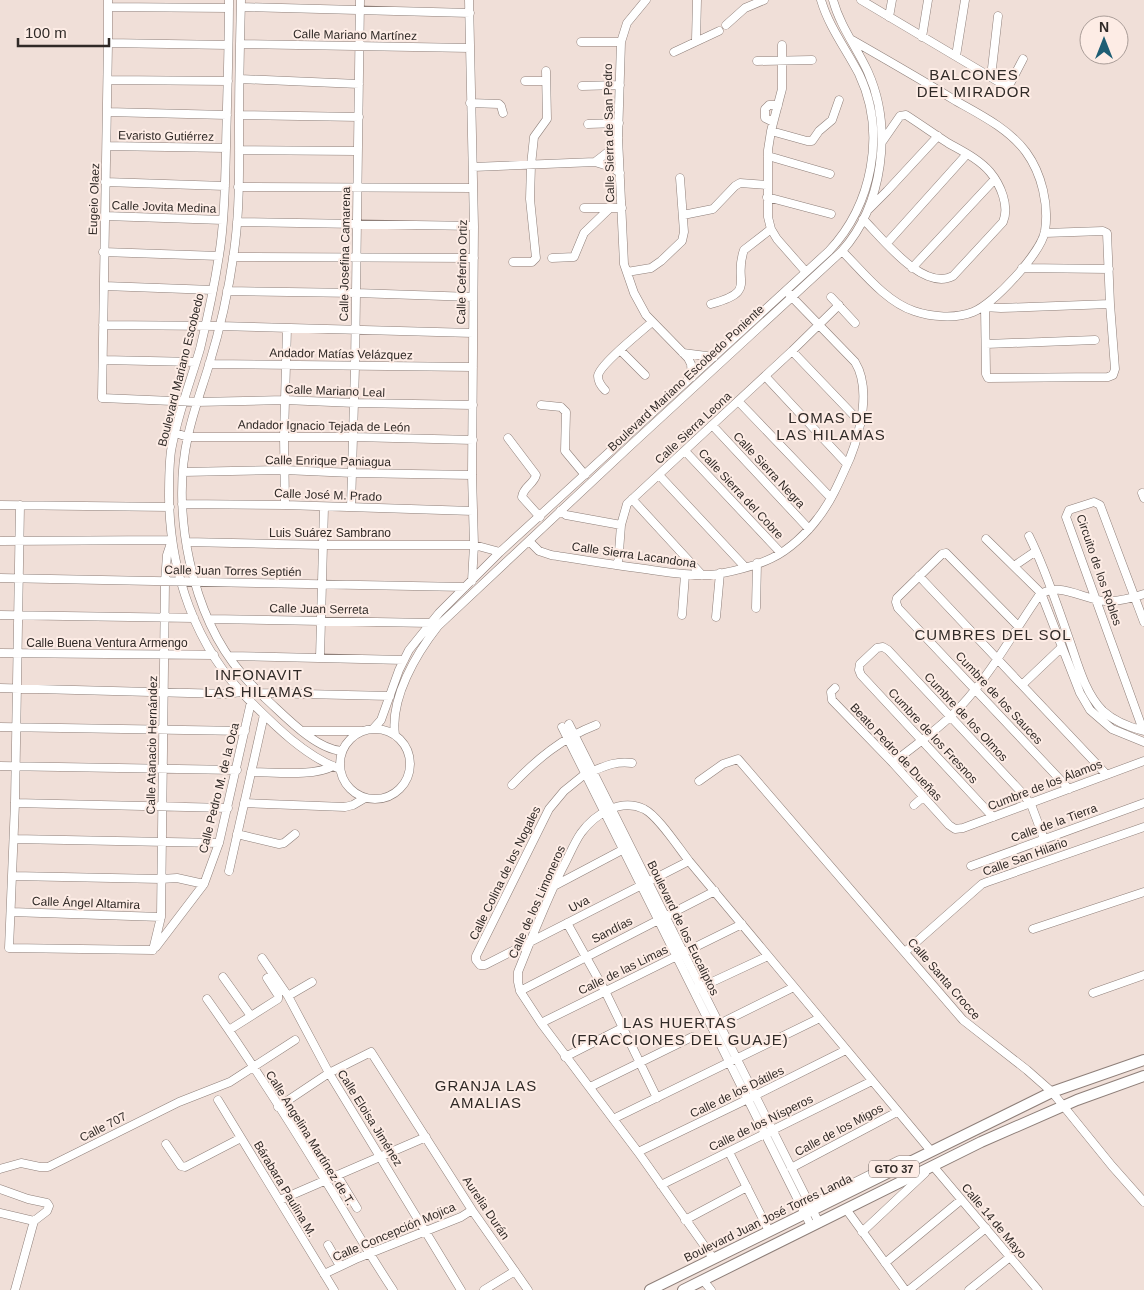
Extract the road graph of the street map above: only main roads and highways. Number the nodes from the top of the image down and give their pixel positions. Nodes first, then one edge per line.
1 (1144, 1060) edge
2 (1144, 1076) edge
3 (650, 1290) edge
4 (683, 1290) edge

1 - 3 main road, Boulevard Juan José Torres Landa / GTO 37
2 - 4 main road, GTO 37

